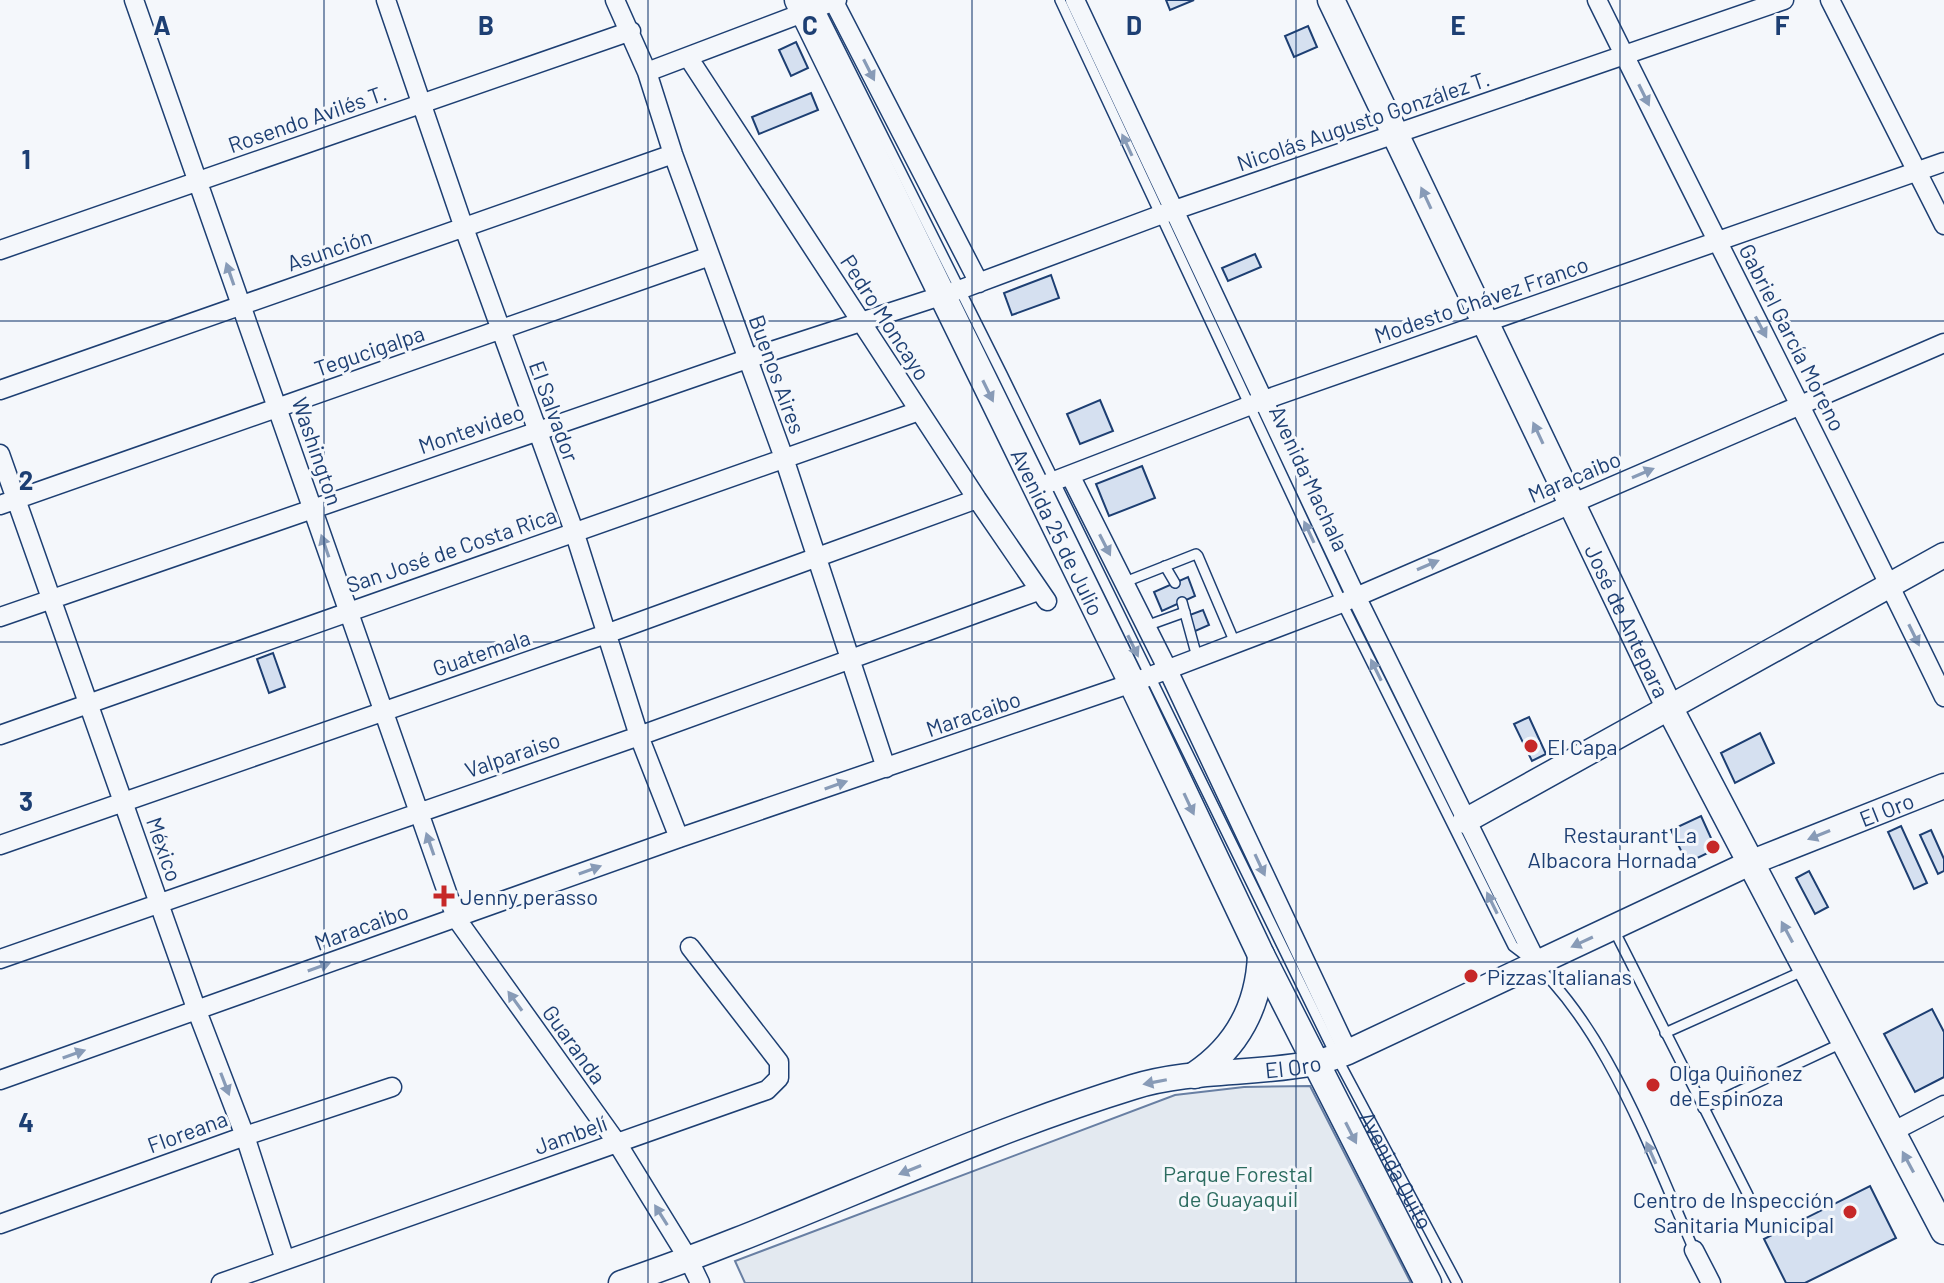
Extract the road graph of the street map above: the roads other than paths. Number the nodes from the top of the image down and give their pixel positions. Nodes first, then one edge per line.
1 (134, 0) edge
2 (386, 0) edge
3 (615, 0) edge
4 (1060, 0) edge
5 (1075, 0) edge
6 (1331, 0) edge
7 (1597, 0) edge
8 (1784, 0) edge
9 (1830, 0) edge
10 (820, 3) edge
11 (631, 31) junction
12 (1624, 55) junction
13 (688, 57) junction
14 (647, 72) junction
15 (423, 104) junction
16 (1396, 133) junction
17 (673, 154) junction
18 (1944, 162) edge
19 (1916, 172) junction
20 (198, 182) junction
21 (1167, 213) junction
22 (1944, 225) edge
23 (464, 228) junction
24 (1717, 242) junction
25 (0, 250) edge
26 (710, 256) junction
27 (979, 283) junction
28 (951, 293) junction
29 (241, 305) junction
30 (861, 321) junction
31 (1485, 323) junction
32 (500, 329) junction
33 (1944, 343) edge
34 (747, 359) junction
35 (0, 390) edge
36 (1256, 403) junction
37 (1802, 404) junction
38 (277, 408) junction
39 (919, 411) junction
40 (537, 431) junction
41 (0, 454) edge
42 (784, 458) junction
43 (1053, 482) junction
44 (977, 499) junction
45 (8, 502) edge
46 (1571, 504) junction
47 (312, 508) junction
48 (574, 531) junction
49 (1944, 555) edge
50 (817, 558) junction
51 (1165, 566) junction
52 (1125, 582) junction
53 (1175, 583) dead end
54 (1890, 585) junction
55 (1042, 596) joint
56 (51, 599) junction
57 (1349, 599) junction
58 (348, 611) junction
59 (0, 617) edge
60 (1146, 626) junction
61 (606, 634) junction
62 (1235, 643) junction
63 (1197, 657) junction
64 (850, 660) junction
65 (1167, 668) junction
66 (1140, 679) junction
67 (1944, 697) edge
68 (88, 703) junction
69 (1669, 707) junction
70 (383, 711) junction
71 (0, 735) edge
72 (639, 736) junction
73 (886, 768) junction
74 (1944, 786) edge
75 (123, 802) junction
76 (418, 812) junction
77 (1465, 821) junction
78 (679, 838) junction
79 (0, 845) edge
80 (1750, 863) junction
81 (159, 902) junction
82 (456, 918) junction
83 (1613, 928) junction
84 (690, 947) dead end
85 (1261, 955) junction
86 (0, 959) edge
87 (1537, 963) junction
88 (1806, 969) junction
89 (197, 1011) junction
90 (1665, 1033) junction
91 (1845, 1041) junction
92 (1333, 1057) junction
93 (1195, 1075) junction
94 (0, 1080) edge
95 (392, 1087) dead end
96 (1944, 1105) edge
97 (1703, 1108) junction
98 (1892, 1132) junction
99 (245, 1136) junction
100 (617, 1143) junction
101 (1748, 1195) dead end
102 (0, 1224) edge
103 (1944, 1231) edge
104 (1694, 1250) joint
105 (285, 1260) junction
106 (689, 1260) junction
107 (231, 1281) edge
108 (621, 1283) edge
109 (700, 1283) edge
110 (1428, 1283) edge
111 (1457, 1283) edge
112 (1711, 1283) edge

1 - 20 street, Washington
2 - 15 street, El Salvador
3 - 11 street, Buenos Aires
21 -> 4 lane, Avenida Machala
5 - 21 street, Avenida Machala
6 - 16 main road, José de Antepara
7 - 12 street, Gabriel García Moreno
8 - 12 street, Nicolás Augusto González T.
9 - 19 street
10 - 13 street
10 -> 27 street
10 - 28 main road, Avenida 25 de Julio
11 - 14 street, Buenos Aires
11 - 15 street, Rosendo Avilés T.
12 - 16 street, Nicolás Augusto González T.
12 -> 24 street, Gabriel García Moreno
13 - 14 street
13 - 30 street, Pedro Moncayo
14 - 17 street, Buenos Aires
15 - 20 street, Rosendo Avilés T.
15 - 23 street, El Salvador
16 - 21 street, Nicolás Augusto González T.
31 -> 16 main road, José de Antepara
17 - 23 street, Asunción
17 - 26 street, Buenos Aires
18 - 19 street, Modesto Chávez Franco
19 - 22 street
19 - 24 street, Modesto Chávez Franco
20 - 25 street, Rosendo Avilés T.
29 -> 20 street, Washington
21 - 27 street, Nicolás Augusto González T.
21 - 36 street, Avenida Machala
23 - 29 street, Asunción
23 - 32 street, El Salvador
24 - 31 street, Modesto Chávez Franco
24 -> 37 street, Gabriel García Moreno
26 - 32 street, Tegucigalpa
26 - 34 street, Buenos Aires
27 - 28 street, Nicolás Augusto González T.
28 - 30 street, Montevideo
28 -> 43 main road, Avenida 25 de Julio
29 - 35 street, Asunción
29 - 38 street, Washington
30 - 34 street, Montevideo
30 - 39 street, Pedro Moncayo
31 - 36 street, Modesto Chávez Franco
46 -> 31 main road, José de Antepara
32 - 38 street, Tegucigalpa
32 - 40 street, El Salvador
33 - 37 street, Maracaibo
34 - 40 street, Montevideo
34 - 42 street, Buenos Aires
36 - 43 street, Modesto Chávez Franco
57 -> 36 street, Avenida Machala
46 -> 37 street, Maracaibo
37 - 54 street, Gabriel García Moreno
38 - 45 street, Tegucigalpa
38 - 47 street, Washington
39 - 42 street, San José de Costa Rica
39 - 44 street, Pedro Moncayo
40 - 47 street, Montevideo
40 - 48 street, El Salvador
41 - 45 street, México
42 - 48 street, San José de Costa Rica
42 - 50 street, Buenos Aires
43 -> 52 street, Avenida 25 de Julio
43 -> 66 main road, Avenida 25 de Julio
44 - 50 street, Guatemala
44 - 55 street, Pedro Moncayo
45 - 56 street, México
57 -> 46 street, Maracaibo
46 - 69 main road, José de Antepara
47 - 56 street, Montevideo
58 -> 47 street, Washington
48 - 58 street, San José de Costa Rica
48 - 61 street, El Salvador
49 - 54 street
50 - 61 street, Guatemala
50 - 64 street, Buenos Aires
51 - 52 lane
51 - 53 lane
51 - 62 lane
52 - 60 street, Avenida 25 de Julio
54 -> 67 street, Gabriel García Moreno
54 - 69 street
55 - 64 street, Valparaiso
56 - 59 street, Montevideo
56 - 68 street, México
57 - 62 street, Maracaibo
57 - 77 street, Avenida Machala
87 -> 57 lane, Avenida Machala
58 - 68 street, San José de Costa Rica
58 - 70 street, Washington
60 - 63 lane
60 - 65 street, Avenida 25 de Julio
61 - 70 street, Guatemala
61 - 72 street, El Salvador
62 - 63 street, Maracaibo
63 - 65 street, Maracaibo
64 - 72 street, Valparaiso
64 - 73 street, Buenos Aires
65 - 66 street, Maracaibo
65 -> 92 street, Avenida 25 de Julio
66 - 73 street, Maracaibo
66 -> 85 main road, Avenida 25 de Julio
66 - 92 lane, Avenida 25 de Julio
68 - 71 street, San José de Costa Rica
68 - 75 street, México
69 - 77 street
69 - 80 main road, José de Antepara
70 - 75 street, Guatemala
70 - 76 street, Washington
72 - 76 street, Valparaiso
72 - 78 street, El Salvador
78 -> 73 street, Maracaibo
74 -> 80 street, El Oro
75 - 79 street, Guatemala
75 - 81 street, México
76 - 81 street, Valparaiso
82 -> 76 street, Washington
77 - 87 street, Avenida Machala
82 -> 78 street, Maracaibo
80 - 83 street, El Oro
88 -> 80 main road, José de Antepara
81 - 86 street, Valparaiso
81 - 89 street, México
89 -> 82 street, Maracaibo
100 -> 82 street, Guaranda
83 -> 87 street, El Oro
83 - 90 lane
84 - 100 street, Jambelí
85 - 92 main road, Avenida 25 de Julio
85 - 93 main road
87 - 92 street, El Oro
104 -> 87 lane, Avenida Machala
88 - 90 lane
88 - 91 main road, José de Antepara
94 -> 89 street, Maracaibo
89 -> 99 street, México
90 - 97 lane
91 - 97 lane
91 - 98 main road, José de Antepara
92 - 93 street, El Oro
92 -> 110 main road, Avenida Quito
92 - 111 lane, Avenida Quito
93 -> 106 street, El Oro
95 - 99 street, Floreana
96 - 98 street
97 - 101 lane
103 -> 98 main road, José de Antepara
99 - 102 street, Floreana
99 - 105 street, México
100 - 105 street, Jambelí
106 -> 100 street, Guaranda
104 - 112 street, Avenida Machala
105 - 107 street, Jambelí
106 - 108 street, El Oro
106 - 109 street, Guaranda

